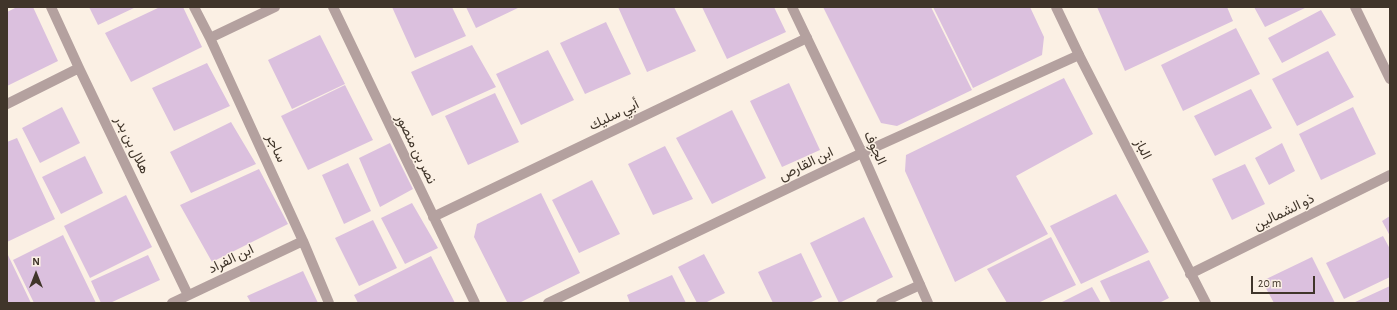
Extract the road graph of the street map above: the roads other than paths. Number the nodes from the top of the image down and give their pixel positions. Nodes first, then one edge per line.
1 (51, 7) edge
2 (194, 7) edge
3 (275, 7) edge
4 (333, 7) edge
5 (792, 7) edge
6 (1056, 7) edge
7 (1355, 7) edge
8 (210, 38) junction
9 (807, 38) junction
10 (1079, 55) junction
11 (79, 68) junction
12 (1390, 79) edge
13 (7, 104) edge
14 (862, 153) junction
15 (1390, 175) edge
16 (433, 217) junction
17 (303, 241) junction
18 (1190, 274) junction
19 (920, 285) junction
20 (188, 295) junction
21 (172, 303) edge
22 (329, 303) edge
23 (475, 303) edge
24 (548, 303) edge
25 (881, 303) edge
26 (928, 303) edge
27 (1206, 303) edge

1 - 11 street, هلال بن بدر
2 - 8 street, ساجر
3 - 8 street
4 - 16 street, نصر بن منصور
5 - 9 street, الجوف
6 - 10 street, الباز
7 - 12 street
8 - 17 street, ساجر
9 - 14 street, الجوف
9 - 16 street, أبي سليك
10 - 14 street, ابن القارص
10 - 18 street, الباز
11 - 13 street
11 - 20 street, هلال بن بدر
14 - 19 street, الجوف
14 - 24 street, ابن القارص
15 - 18 street, ذو الشمالين
16 - 23 street, نصر بن منصور
17 - 20 street, ابن الفراد
17 - 22 street, ساجر
18 - 27 street, الباز
19 - 25 street
19 - 26 street, الجوف
20 - 21 street, ابن الفراد

